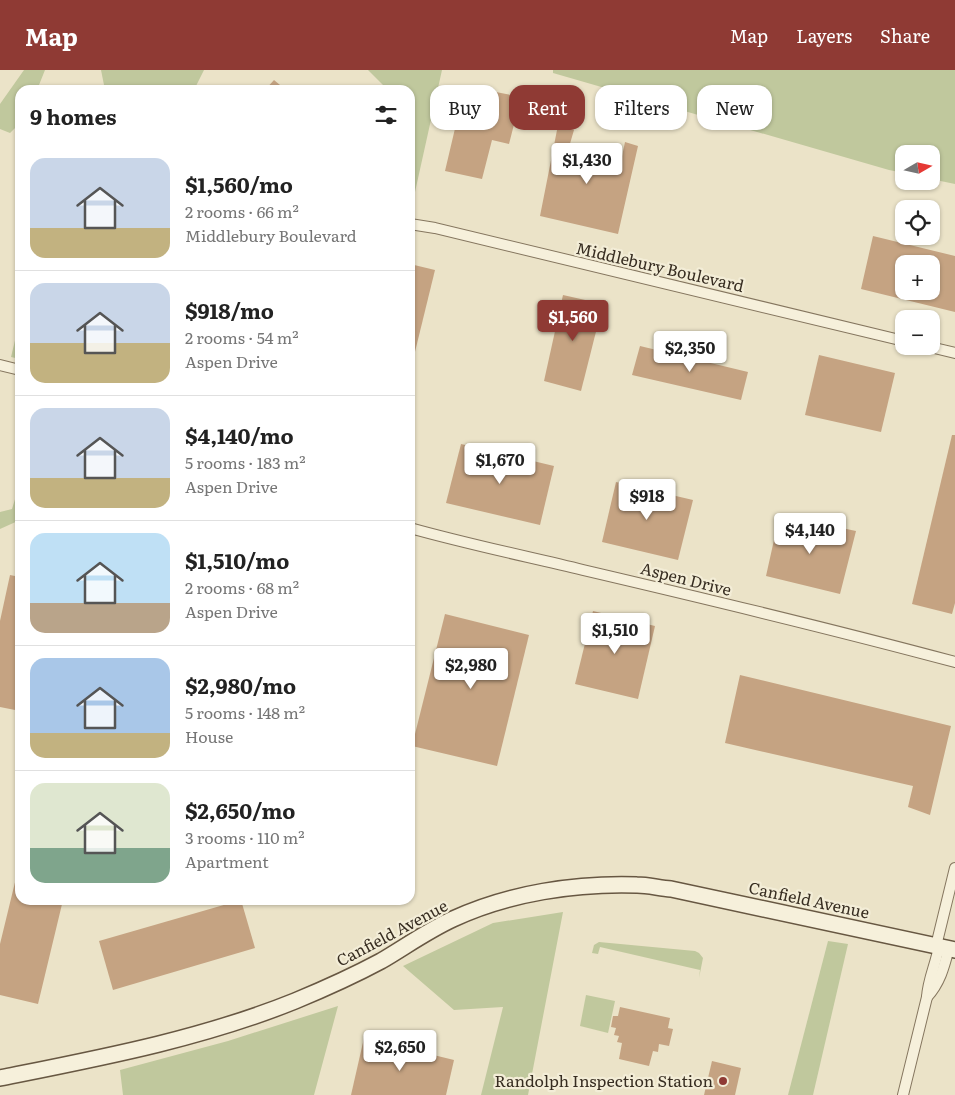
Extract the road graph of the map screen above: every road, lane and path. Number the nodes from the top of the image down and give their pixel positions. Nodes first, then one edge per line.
1 (415, 225) edge
2 (895, 339) edge
3 (940, 349) edge
4 (955, 353) edge
5 (0, 366) edge
6 (15, 369) edge
7 (415, 529) edge
8 (955, 662) edge
9 (955, 868) edge
10 (948, 947) edge
11 (0, 1078) edge
12 (903, 1095) edge

1 - 2 street, Middlebury Boulevard
3 - 4 street
5 - 6 street
7 - 8 street, Aspen Drive
9 - 10 street
10 - 11 street, Canfield Avenue
10 - 12 street

